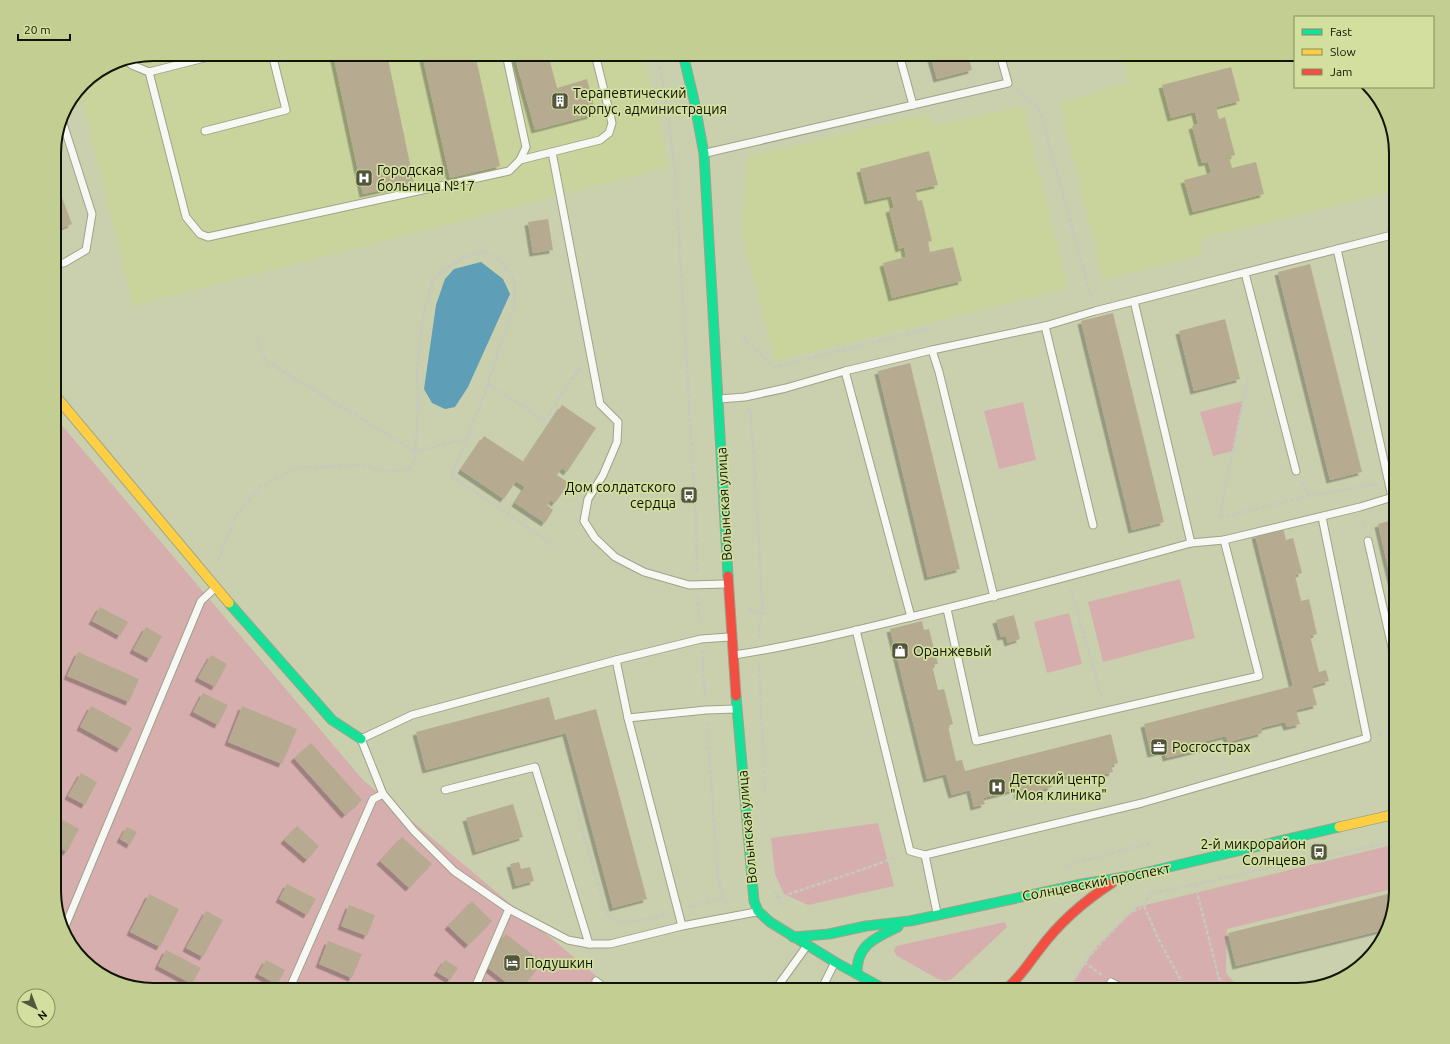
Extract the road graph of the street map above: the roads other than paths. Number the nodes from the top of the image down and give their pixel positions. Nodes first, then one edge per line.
1 (192, 61) edge
2 (274, 61) edge
3 (508, 61) edge
4 (597, 61) edge
5 (685, 61) edge
6 (901, 61) edge
7 (1002, 61) edge
8 (131, 64) edge
9 (149, 72) junction
10 (913, 105) junction
11 (64, 128) edge
12 (205, 130) dead end
13 (552, 152) junction
14 (704, 154) junction
15 (520, 160) junction
16 (1389, 236) edge
17 (1337, 249) junction
18 (61, 262) edge
19 (1245, 273) junction
20 (1134, 302) junction
21 (1045, 326) junction
22 (932, 350) junction
23 (845, 371) junction
24 (718, 399) junction
25 (61, 402) edge
26 (1296, 471) road end
27 (1389, 482) edge
28 (1389, 498) edge
29 (1322, 517) junction
30 (1093, 525) dead end
31 (1224, 540) junction
32 (1368, 541) road end
33 (1191, 543) junction
34 (728, 584) junction
35 (216, 588) junction
36 (994, 597) junction
37 (947, 609) junction
38 (911, 617) junction
39 (856, 630) junction
40 (1389, 633) edge
41 (731, 637) junction
42 (732, 655) junction
43 (616, 660) junction
44 (736, 709) junction
45 (628, 718) junction
46 (361, 738) junction
47 (445, 790) dead end
48 (383, 794) junction
49 (1389, 816) edge
50 (925, 855) junction
51 (1131, 876) junction
52 (509, 909) junction
53 (758, 911) junction
54 (938, 914) junction
55 (910, 921) junction
56 (67, 922) edge
57 (682, 926) junction
58 (794, 936) junction
59 (589, 944) junction
60 (807, 945) junction
61 (835, 962) junction
62 (857, 974) junction
63 (596, 981) road end
64 (292, 983) edge
65 (477, 983) edge
66 (598, 983) edge
67 (780, 983) edge
68 (824, 983) edge
69 (873, 983) edge
70 (1013, 983) edge

1 - 9 lane
2 - 12 lane
3 - 15 lane
4 - 13 lane
5 - 14 street, Волынская улица
6 - 10 lane
7 - 10 lane
8 - 9 lane
9 - 15 lane
10 - 14 lane
11 - 18 lane
13 - 15 lane
13 - 34 lane
14 - 24 street, Волынская улица
16 - 17 lane
17 - 19 lane
17 - 27 lane
19 - 20 lane
19 - 26 lane
20 - 21 lane
20 - 33 lane
21 - 22 lane
21 - 30 lane
22 - 23 lane
22 - 36 lane
23 - 24 lane
23 - 38 lane
24 - 34 street, Волынская улица
25 - 35 street
28 - 29 lane
29 - 31 lane
29 - 50 lane
31 - 33 lane
31 - 37 lane
32 - 40 lane
33 - 36 lane
34 - 41 street, Волынская улица
35 - 46 street
35 - 56 lane
36 - 37 lane
37 - 38 lane
38 - 39 lane
39 - 42 lane
39 - 50 lane
41 - 42 street, Волынская улица
41 - 43 lane
42 - 44 street, Волынская улица
43 - 45 lane
43 - 46 lane
44 - 45 lane
44 - 53 street, Волынская улица
45 - 57 lane
46 - 48 lane
47 - 59 lane
48 - 52 lane
48 - 64 lane
49 - 51 street, Солнцевский проспект
50 - 54 lane
51 - 54 street, Солнцевский проспект
51 - 70 street
52 - 59 lane
52 - 65 lane
53 - 57 lane
53 - 58 street
54 - 55 street, Солнцевский проспект
55 - 58 street, Солнцевский проспект
55 - 62 street
57 - 59 lane
58 - 60 street
60 - 61 street
60 - 67 lane
61 - 62 street
61 - 68 lane
62 - 69 street
63 - 66 lane

